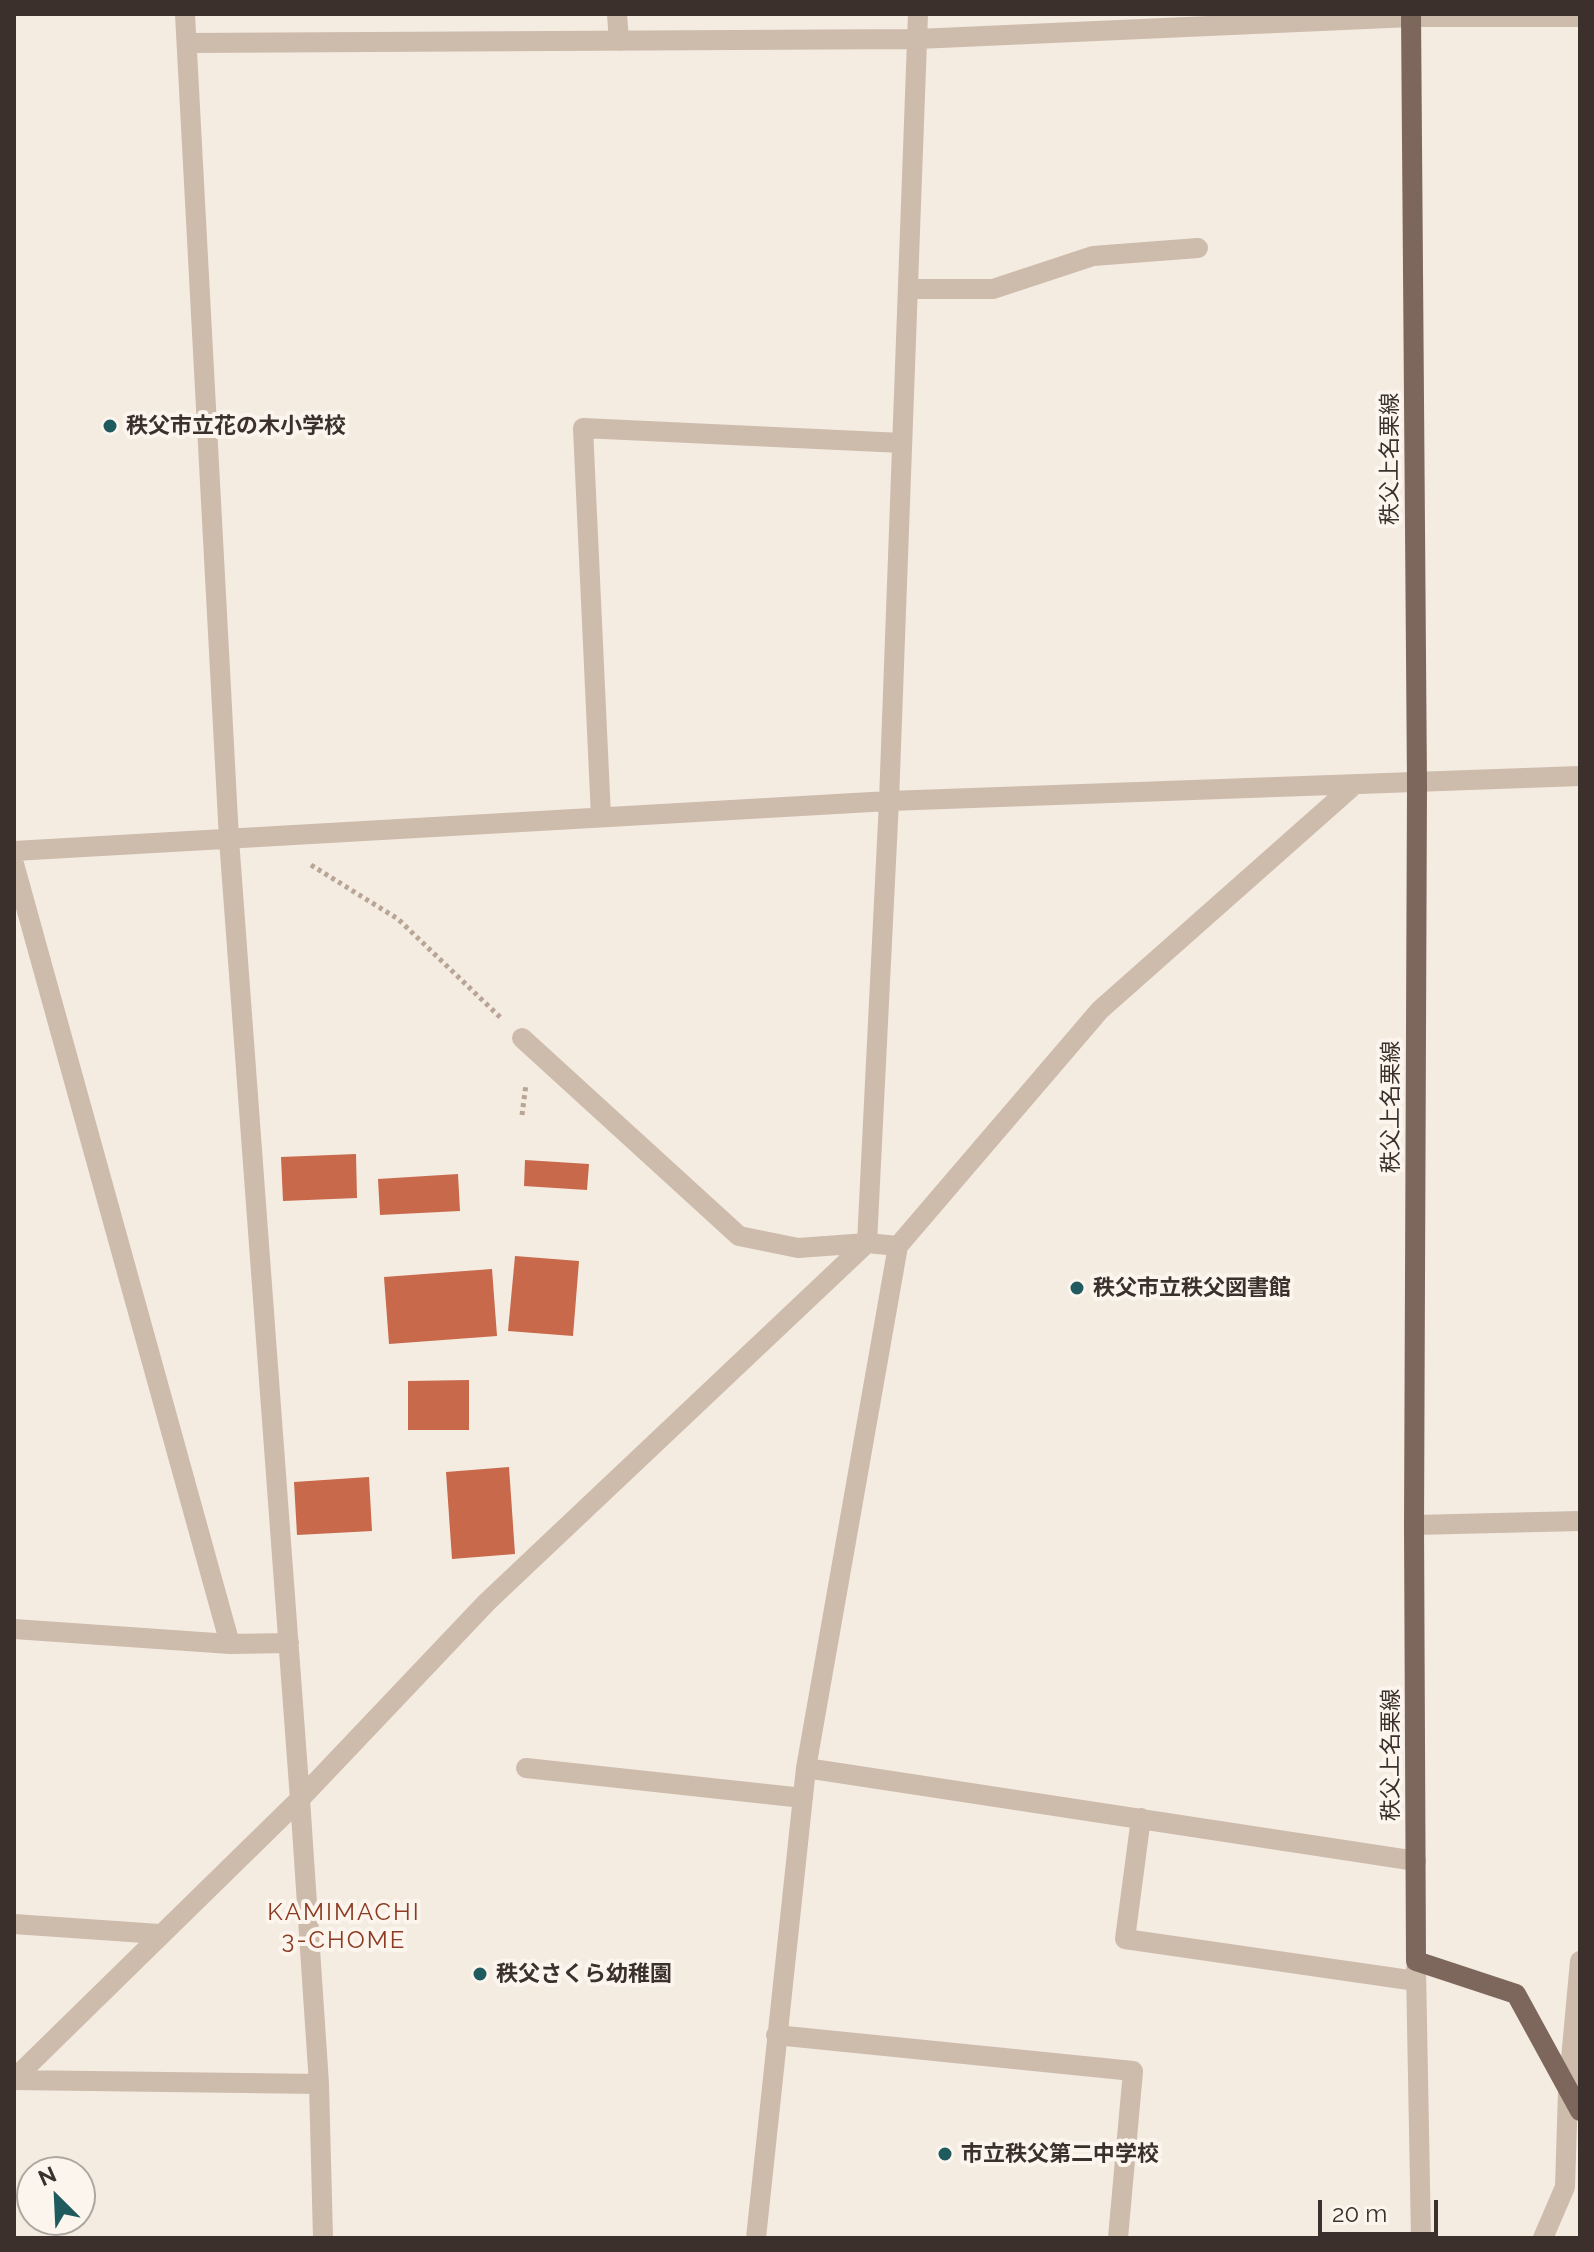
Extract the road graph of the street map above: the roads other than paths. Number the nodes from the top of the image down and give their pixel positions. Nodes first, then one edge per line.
1 (185, 14) edge
2 (617, 14) edge
3 (918, 14) edge
4 (1411, 16) edge
5 (1580, 17) edge
6 (917, 39) junction
7 (619, 41) junction
8 (187, 43) junction
9 (1198, 248) dead end
10 (908, 289) junction
11 (902, 443) junction
12 (1580, 776) edge
13 (1417, 784) junction
14 (1353, 786) junction
15 (889, 801) junction
16 (601, 817) junction
17 (229, 839) junction
18 (14, 851) edge
19 (14, 864) edge
20 (522, 1038) road end
21 (867, 1243) junction
22 (898, 1246) junction
23 (1580, 1521) edge
24 (1414, 1525) junction
25 (14, 1629) edge
26 (289, 1643) junction
27 (230, 1644) junction
28 (526, 1768) dead end
29 (806, 1768) junction
30 (803, 1798) junction
31 (300, 1799) junction
32 (1141, 1818) junction
33 (1416, 1861) junction
34 (14, 1924) edge
35 (159, 1934) junction
36 (1580, 1961) edge
37 (1416, 1971) junction
38 (776, 2035) junction
39 (14, 2079) edge
40 (319, 2084) junction
41 (1568, 2092) junction
42 (1580, 2111) edge
43 (323, 2238) edge
44 (756, 2238) edge
45 (1118, 2238) edge
46 (1421, 2238) edge
47 (1543, 2238) edge

1 - 8 street
2 - 7 street
3 - 6 street
4 - 5 street
4 - 6 street
4 - 13 main road, 秩父上名栗線
6 - 7 street
6 - 10 street
7 - 8 street
8 - 17 street
9 - 10 street
10 - 11 street
11 - 15 street
11 - 16 street
12 - 13 street
13 - 14 street
13 - 24 main road, 秩父上名栗線
14 - 15 street
14 - 22 street
15 - 16 street
15 - 21 street
16 - 17 street
17 - 18 street
17 - 26 street
19 - 27 street
20 - 21 street
21 - 22 street
21 - 31 street
22 - 29 street
23 - 24 street
24 - 33 main road, 秩父上名栗線
25 - 27 street
26 - 27 street
26 - 31 street
28 - 30 street
29 - 30 street
29 - 32 street
30 - 38 street
31 - 35 street
31 - 40 street
32 - 33 street
32 - 37 street
33 - 37 main road, 秩父上名栗線
34 - 35 street
35 - 39 street
36 - 41 street
37 - 41 main road
37 - 46 street
38 - 44 street
38 - 45 street
39 - 40 street
40 - 43 street
41 - 42 main road
41 - 47 street

